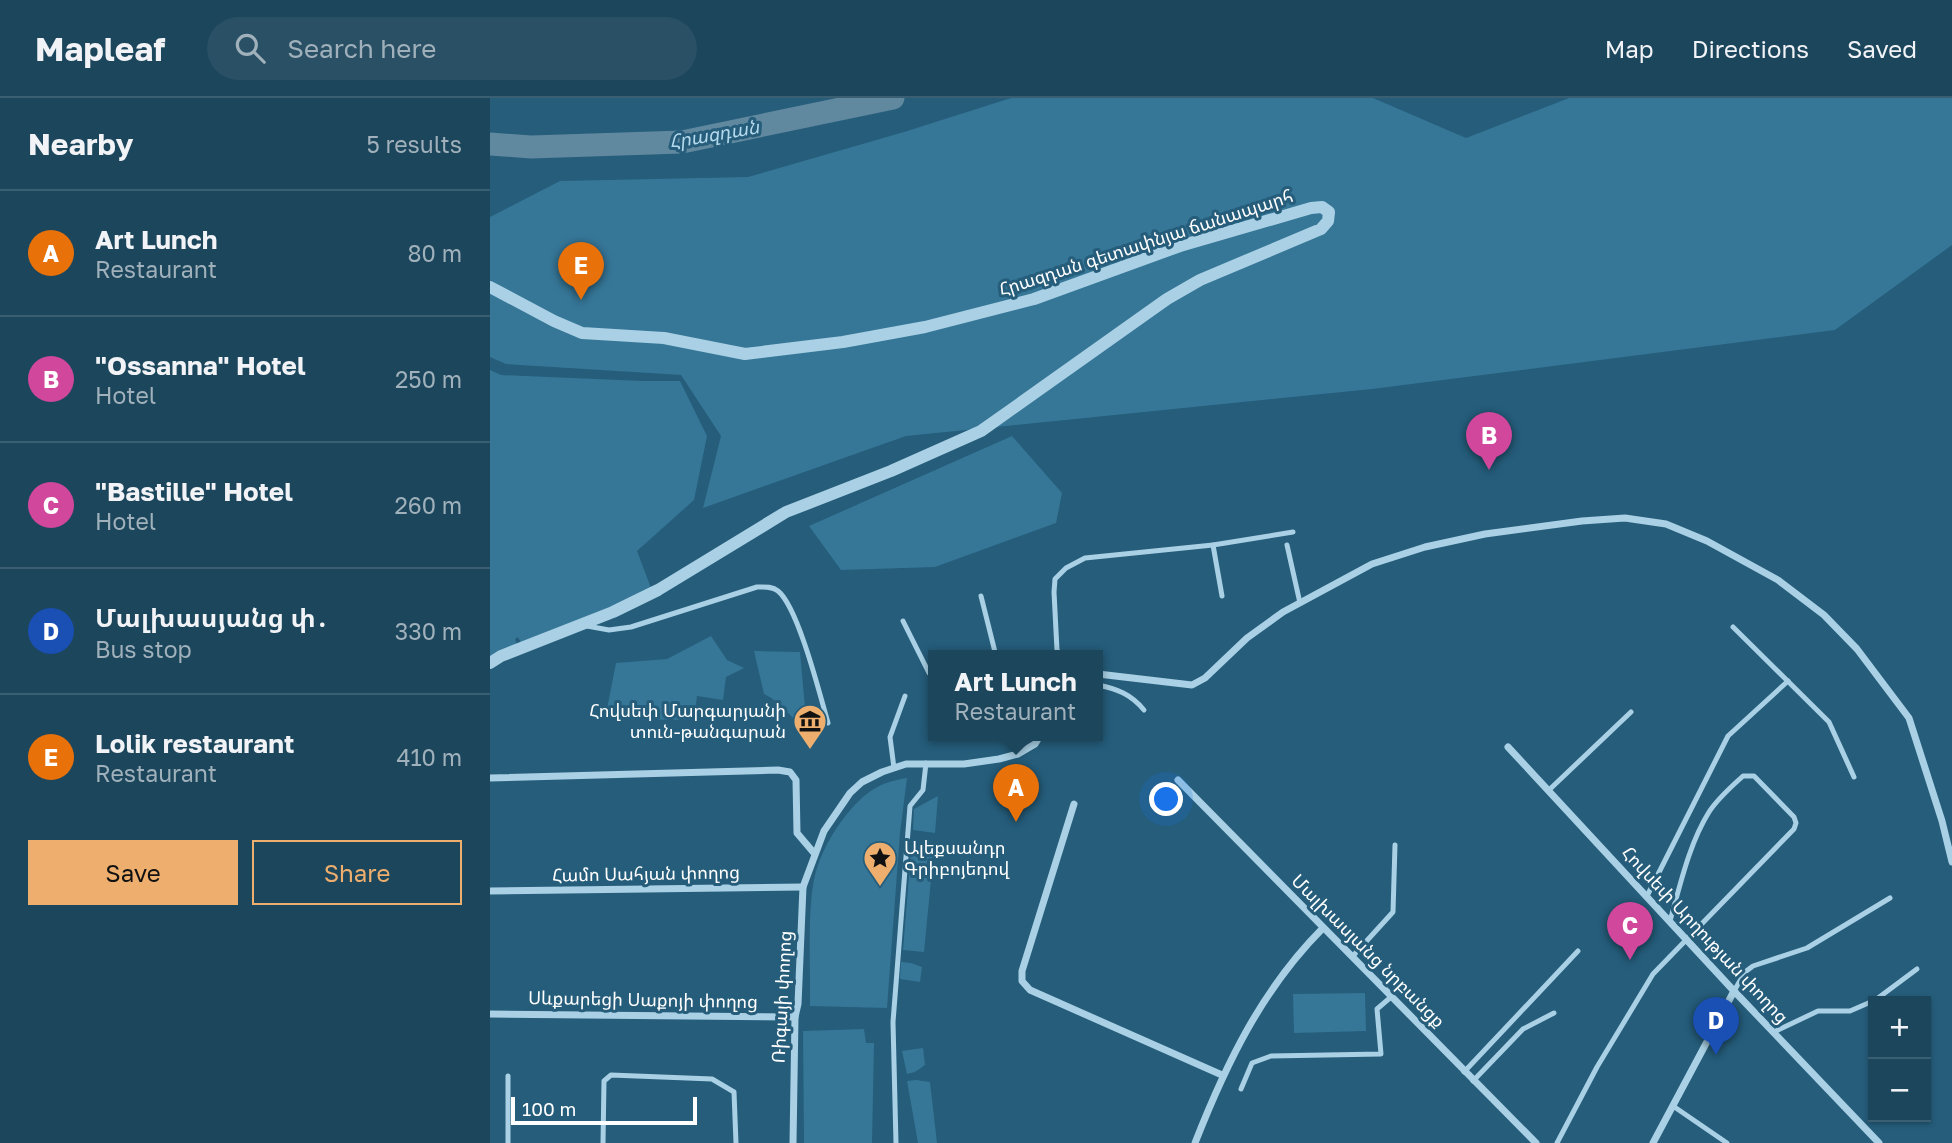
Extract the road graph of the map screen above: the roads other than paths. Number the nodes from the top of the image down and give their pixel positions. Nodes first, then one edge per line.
1 (490, 287) edge
2 (1293, 533) dead end
3 (1213, 545) junction
4 (1287, 545) dead end
5 (981, 596) dead end
6 (1222, 596) dead end
7 (1300, 603) junction
8 (903, 621) dead end
9 (581, 625) junction
10 (1733, 627) dead end
11 (991, 650) edge
12 (1057, 650) edge
13 (490, 663) edge
14 (928, 671) edge
15 (1103, 675) edge
16 (1788, 681) junction
17 (1103, 686) edge
18 (905, 696) dead end
19 (1144, 710) dead end
20 (1631, 712) dead end
21 (828, 723) dead end
22 (1037, 741) edge
23 (1508, 747) dead end
24 (926, 763) junction
25 (894, 768) junction
26 (1854, 777) dead end
27 (490, 778) edge
28 (1178, 780) dead end
29 (1549, 790) junction
30 (1074, 804) dead end
31 (1395, 845) dead end
32 (814, 853) junction
33 (1952, 862) edge
34 (803, 887) junction
35 (490, 891) edge
36 (1647, 896) junction
37 (1890, 898) dead end
38 (1670, 922) junction
39 (1323, 928) junction
40 (1687, 940) junction
41 (1578, 951) dead end
42 (1352, 957) junction
43 (1917, 969) dead end
44 (1734, 991) junction
45 (1880, 996) edge
46 (1391, 998) junction
47 (1868, 1003) edge
48 (1554, 1013) dead end
49 (490, 1014) edge
50 (795, 1017) junction
51 (1774, 1032) junction
52 (1464, 1072) junction
53 (1222, 1075) junction
54 (508, 1076) dead end
55 (1473, 1081) junction
56 (1241, 1089) dead end
57 (1673, 1106) junction
58 (508, 1143) edge
59 (603, 1143) edge
60 (736, 1143) edge
61 (793, 1143) edge
62 (896, 1143) edge
63 (1195, 1143) edge
64 (1536, 1143) edge
65 (1557, 1143) edge
66 (1653, 1143) edge
67 (1727, 1143) edge
68 (1879, 1143) edge

1 - 9 street, Հրազդան գետափնյա ճանապարհ
2 - 3 lane
3 - 6 lane
3 - 12 lane
4 - 7 lane
5 - 11 lane
7 - 15 street
7 - 33 street
8 - 14 lane
9 - 13 street, Հրազդան գետափնյա ճանապարհ
9 - 21 lane
10 - 16 lane
16 - 26 lane
16 - 36 lane
17 - 19 lane
18 - 25 lane
20 - 29 lane
22 - 24 street, Ռիգայի փողոց
23 - 29 street, Հովսեփ Արղության փողոց
24 - 25 street, Ռիգայի փողոց
24 - 62 lane
25 - 32 street, Ռիգայի փողոց
27 - 32 street
28 - 39 street, Մալխասյանց նրբանցք
29 - 36 street, Հովսեփ Արղության փողոց
30 - 53 street
31 - 42 lane
32 - 34 street, Ռիգայի փողոց
34 - 35 street, Համո Սահյան փողոց
34 - 50 street, Ռիգայի փողոց
36 - 38 street, Հովսեփ Արղության փողոց
37 - 44 lane
38 - 40 street, Հովսեփ Արղության փողոց
38 - 40 lane
39 - 42 street, Մալխասյանց նրբանցք
39 - 53 street
40 - 44 street, Հովսեփ Արղության փողոց
40 - 65 lane
41 - 52 lane
42 - 46 street, Մալխասյանց նրբանցք
43 - 45 lane
44 - 51 street, Հովսեփ Արղության փողոց
44 - 57 street
46 - 52 street, Մալխասյանց նրբանցք
46 - 56 lane
47 - 51 lane
48 - 55 lane
49 - 50 street, Սևքարեցի Սաքոյի փողոց
50 - 61 street, Ռիգայի փողոց
51 - 68 street, Հովսեփ Արղության փողոց
52 - 55 street, Մալխասյանց նրբանցք
53 - 63 street
54 - 58 lane
55 - 64 street, Մալխասյանց նրբանցք
57 - 66 street
57 - 67 lane
59 - 60 lane

